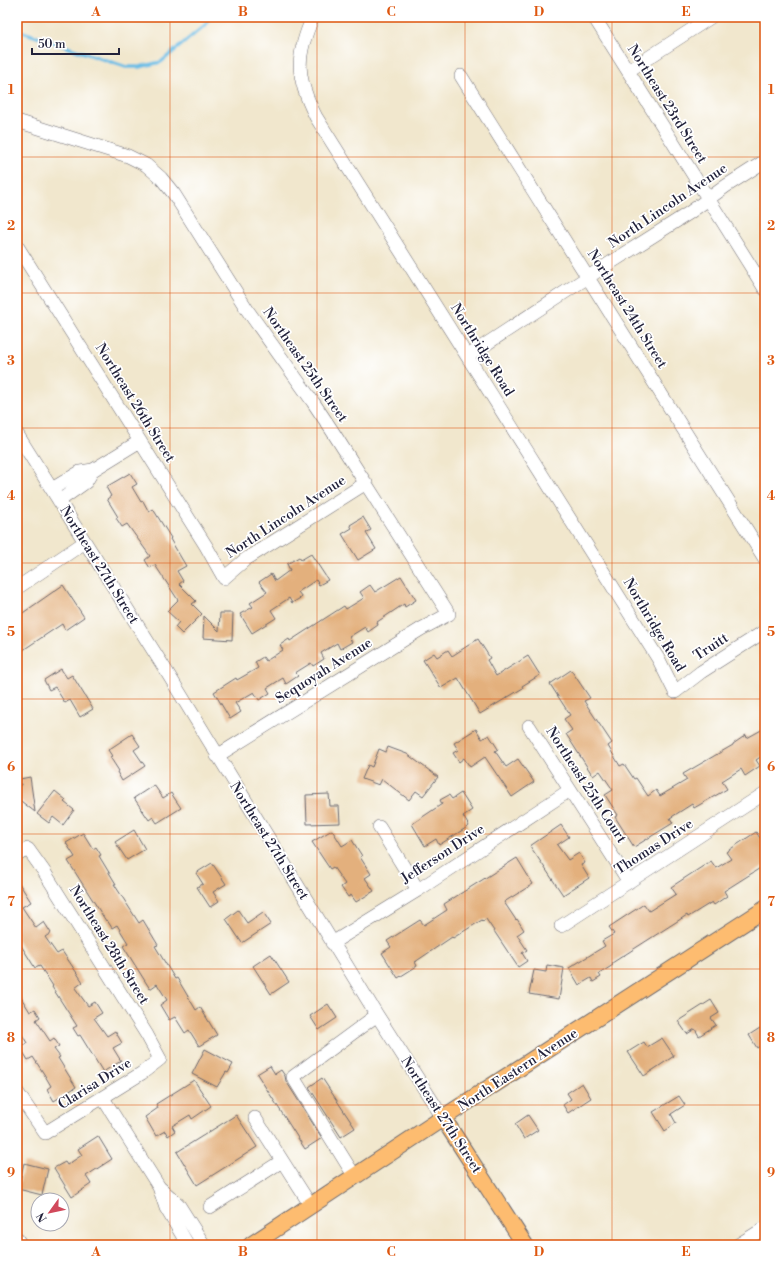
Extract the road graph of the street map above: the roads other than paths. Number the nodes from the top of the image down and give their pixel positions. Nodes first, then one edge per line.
1 (313, 17) edge
2 (594, 17) edge
3 (711, 17) edge
4 (628, 71) junction
5 (461, 76) dead end
6 (17, 121) edge
7 (765, 161) edge
8 (708, 199) junction
9 (17, 246) edge
10 (588, 277) junction
11 (765, 289) edge
12 (468, 356) junction
13 (17, 434) edge
14 (140, 441) junction
15 (93, 470) junction
16 (366, 483) junction
17 (52, 489) junction
18 (59, 500) junction
19 (85, 542) junction
20 (765, 559) edge
21 (224, 578) joint
22 (17, 588) edge
23 (449, 614) joint
24 (764, 634) edge
25 (675, 692) joint
26 (529, 726) dead end
27 (217, 756) junction
28 (570, 790) junction
29 (765, 793) edge
30 (379, 827) dead end
31 (22, 852) edge
32 (629, 882) junction
33 (418, 890) junction
34 (765, 909) edge
35 (560, 926) dead end
36 (332, 943) junction
37 (377, 1015) junction
38 (160, 1059) joint
39 (17, 1092) edge
40 (103, 1098) junction
41 (255, 1118) dead end
42 (443, 1118) junction
43 (282, 1161) junction
44 (355, 1177) junction
45 (159, 1187) junction
46 (311, 1206) junction
47 (210, 1207) dead end
48 (765, 1228) edge
49 (17, 1239) edge
50 (741, 1244) edge
51 (21, 1245) edge
52 (188, 1245) edge
53 (204, 1245) edge
54 (251, 1245) edge
55 (525, 1245) edge

1 - 12 street, Northridge Road
2 - 4 street, Northeast 23rd Street
3 - 4 street
4 - 8 street, Northeast 23rd Street
5 - 10 street, Northeast 24th Street
6 - 16 street, Northeast 25th Street
7 - 8 street, North Lincoln Avenue
8 - 10 street, North Lincoln Avenue
8 - 11 street, Northeast 23rd Street
9 - 14 street, Northeast 26th Street
10 - 12 street, North Lincoln Avenue
10 - 20 street, Northeast 24th Street
12 - 25 street, Northridge Road
13 - 17 street, Northeast 27th Street
14 - 15 street
14 - 21 street, Northeast 26th Street
15 - 17 street
15 - 18 street
16 - 21 street, North Lincoln Avenue
16 - 23 street, Northeast 25th Street
17 - 18 street, Northeast 27th Street
18 - 19 street, Northeast 27th Street
19 - 22 street
19 - 27 street, Northeast 27th Street
23 - 27 street, Sequoyah Avenue
24 - 25 street, Truitt
26 - 28 street, Northeast 25th Court
27 - 36 street, Northeast 27th Street
28 - 32 street, Northeast 25th Court
28 - 33 street, Jefferson Drive
29 - 32 street, Thomas Drive
30 - 33 street
31 - 38 street, Northeast 28th Street
32 - 35 street, Thomas Drive
33 - 36 street, Jefferson Drive
34 - 42 main road, North Eastern Avenue
36 - 37 street, Northeast 27th Street
37 - 42 street, Northeast 27th Street
37 - 44 street
38 - 40 street, Clarisa Drive
39 - 40 street, Clarisa Drive
40 - 45 street
41 - 43 street
42 - 44 main road, North Eastern Avenue
42 - 55 main road, Northeast 27th Street
43 - 46 street
43 - 47 street
44 - 46 main road, North Eastern Avenue
45 - 52 street
45 - 53 street
46 - 54 main road, North Eastern Avenue
48 - 50 street
49 - 51 street

